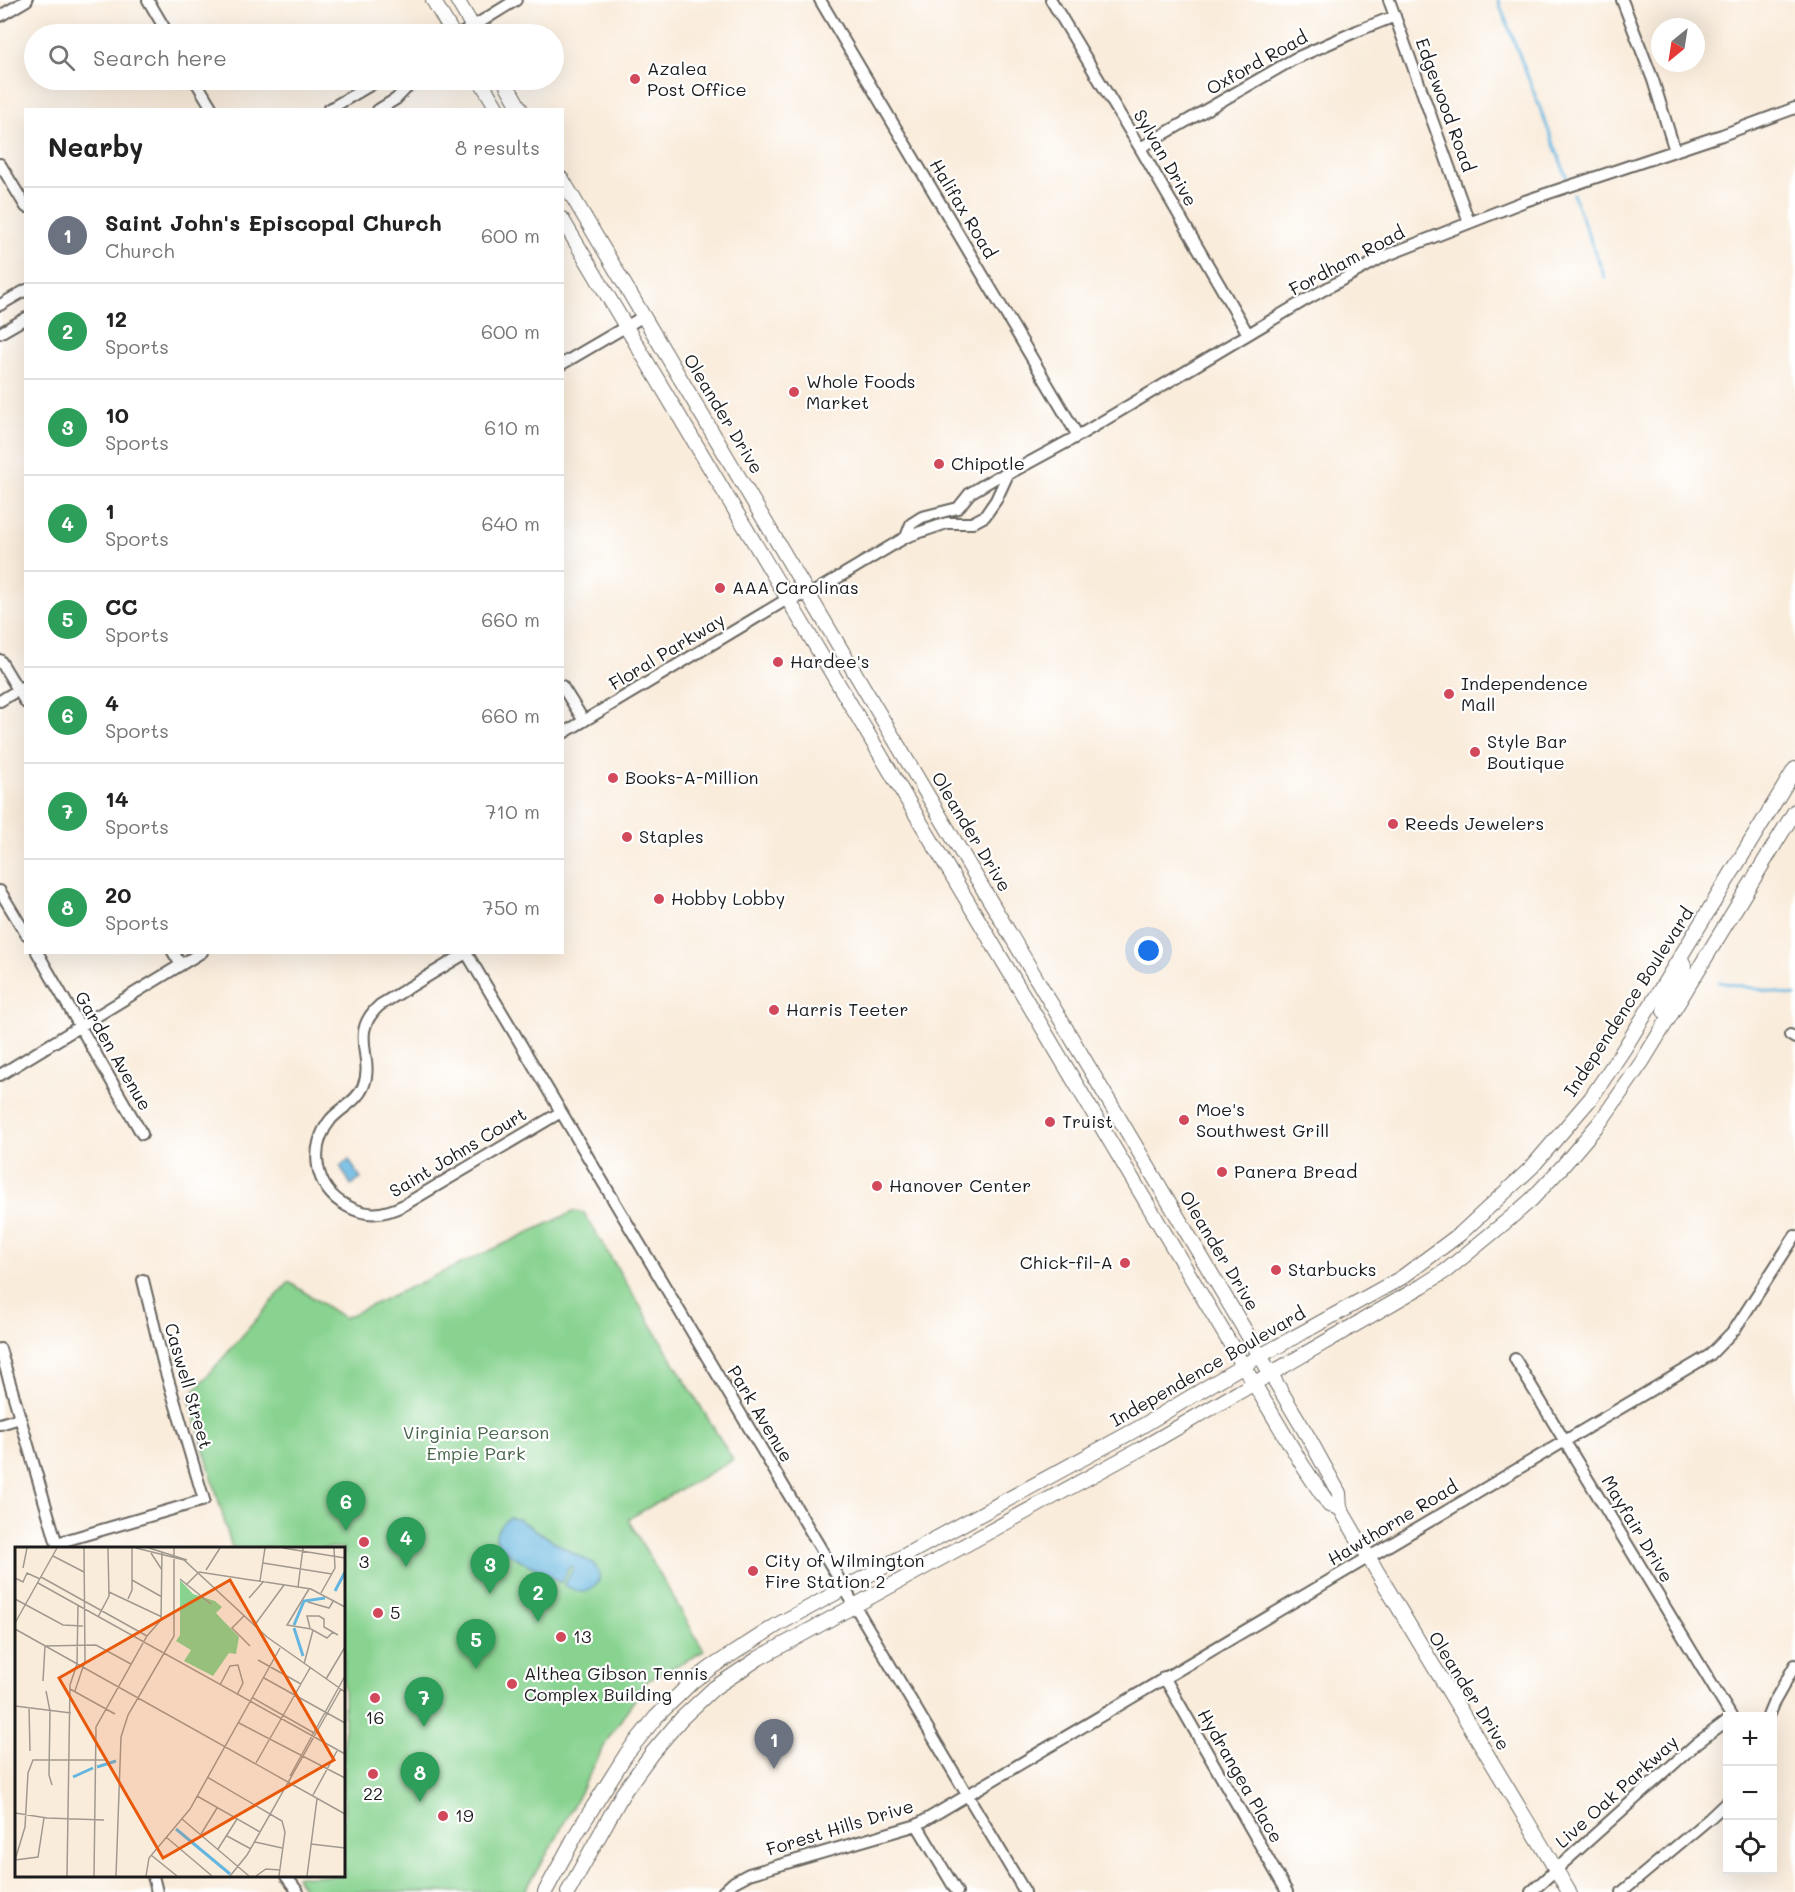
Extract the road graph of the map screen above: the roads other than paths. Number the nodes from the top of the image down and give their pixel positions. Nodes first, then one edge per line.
1 (27, 0) edge
2 (148, 0) edge
3 (433, 0) edge
4 (457, 0) edge
5 (516, 0) edge
6 (820, 0) edge
7 (1051, 0) edge
8 (1389, 0) edge
9 (1622, 0) edge
10 (0, 16) edge
11 (1395, 16) junction
12 (162, 24) edge
13 (447, 24) edge
14 (467, 24) edge
15 (482, 24) edge
16 (201, 90) edge
17 (362, 90) edge
18 (405, 90) edge
19 (486, 90) edge
20 (510, 90) edge
21 (212, 108) edge
22 (331, 108) edge
23 (381, 108) edge
24 (497, 108) edge
25 (520, 108) edge
26 (1795, 108) edge
27 (1140, 148) junction
28 (1675, 151) junction
29 (0, 164) edge
30 (564, 182) edge
31 (24, 204) edge
32 (564, 222) edge
33 (1469, 222) junction
34 (24, 291) edge
35 (0, 305) edge
36 (644, 316) junction
37 (24, 319) edge
38 (626, 326) junction
39 (0, 333) edge
40 (1248, 334) junction
41 (564, 363) edge
42 (1078, 436) junction
43 (1008, 474) junction
44 (906, 537) junction
45 (809, 595) junction
46 (789, 598) junction
47 (0, 660) edge
48 (22, 688) edge
49 (564, 689) edge
50 (0, 700) edge
51 (584, 721) junction
52 (564, 733) edge
53 (1795, 769) edge
54 (1795, 811) edge
55 (0, 891) edge
56 (24, 931) edge
57 (38, 954) edge
58 (174, 954) edge
59 (199, 954) edge
60 (464, 954) edge
61 (467, 954) edge
62 (1680, 957) junction
63 (181, 965) junction
64 (81, 1027) junction
65 (1641, 1062) junction
66 (0, 1075) edge
67 (561, 1112) junction
68 (142, 1134) dead end
69 (1795, 1236) edge
70 (143, 1280) dead end
71 (0, 1349) edge
72 (1261, 1357) junction
73 (1515, 1359) dead end
74 (1244, 1365) junction
75 (1270, 1374) junction
76 (1253, 1383) junction
77 (20, 1418) junction
78 (0, 1424) edge
79 (1564, 1441) junction
80 (1340, 1508) junction
81 (58, 1546) edge
82 (1368, 1557) junction
83 (844, 1588) junction
84 (855, 1606) junction
85 (1795, 1665) edge
86 (1164, 1677) junction
87 (1729, 1712) edge
88 (1770, 1712) edge
89 (1723, 1724) edge
90 (968, 1796) junction
91 (1723, 1806) edge
92 (917, 1825) junction
93 (1555, 1869) junction
94 (153, 1877) edge
95 (287, 1877) edge
96 (157, 1892) edge
97 (298, 1892) edge
98 (545, 1892) edge
99 (568, 1892) edge
100 (723, 1892) edge
101 (957, 1892) edge
102 (1025, 1892) edge
103 (1287, 1892) edge
104 (1531, 1892) edge
105 (1569, 1892) edge
106 (1622, 1892) edge

1 - 10 street
2 - 12 street
3 - 13 main road
4 - 14 main road
5 - 15 street
6 - 42 street, Halifax Road
7 - 27 street, Sylvan Drive
8 - 11 street, Edgewood Road
9 - 28 street
11 - 27 street, Oxford Road
11 - 33 street, Edgewood Road
16 - 21 street
17 - 22 street
18 - 23 street
19 - 24 main road
20 - 25 main road
26 - 28 street, Fordham Road
27 - 40 street, Sylvan Drive
28 - 33 street, Fordham Road
29 - 31 street
30 - 36 main road, Oleander Drive
32 - 38 main road, Oleander Drive
33 - 40 street, Fordham Road
34 - 35 street
36 - 38 street
36 - 45 main road, Oleander Drive
37 - 39 street
38 - 41 street
38 - 46 main road, Oleander Drive
40 - 42 street, Fordham Road
42 - 43 street, Fordham Road
43 - 44 street, Fordham Road
43 - 44 street, Fordham Road
44 - 45 street, Fordham Road
45 - 46 street, Fordham Road
45 - 72 main road, Oleander Drive
46 - 51 street, Floral Parkway
46 - 74 main road, Oleander Drive
47 - 48 street
48 - 50 street
49 - 51 street
51 - 52 street, Floral Parkway
53 - 62 main road, Independence Boulevard
54 - 65 main road, Independence Boulevard
55 - 56 street
57 - 64 street, Garden Avenue
58 - 63 street
59 - 63 street
60 - 67 street, Saint Johns Court
61 - 67 street, Park Avenue
62 - 65 main road
62 - 72 main road, Independence Boulevard
63 - 64 street
64 - 66 street
64 - 68 street, Garden Avenue
65 - 75 main road, Independence Boulevard
67 - 83 street, Park Avenue
69 - 79 street, Hawthorne Road
70 - 81 street, Caswell Street
71 - 77 street
72 - 74 main road, Independence Boulevard
72 - 75 main road, Oleander Drive
73 - 79 street, Mayfair Drive
74 - 76 main road, Oleander Drive
74 - 83 main road, Independence Boulevard
75 - 76 main road, Independence Boulevard
75 - 80 main road, Oleander Drive
76 - 80 main road, Oleander Drive
76 - 84 main road, Independence Boulevard
77 - 78 street
77 - 81 street
79 - 82 street, Hawthorne Road
79 - 87 street, Mayfair Drive
80 - 82 main road, Oleander Drive
82 - 86 street, Hawthorne Road
82 - 93 main road, Oleander Drive
83 - 84 street, Park Avenue
83 - 98 main road, Independence Boulevard
84 - 90 street, Park Avenue
84 - 99 main road, Independence Boulevard
85 - 88 street
86 - 90 street, Hawthorne Road
86 - 103 street, Hydrangea Place
89 - 93 street, Live Oak Parkway
90 - 92 street, Forest Hills Drive
90 - 102 street, Park Avenue
91 - 106 street
92 - 100 street, Forest Hills Drive
92 - 101 street
93 - 104 street, Live Oak Parkway
93 - 105 main road, Oleander Drive
94 - 96 street
95 - 97 street

